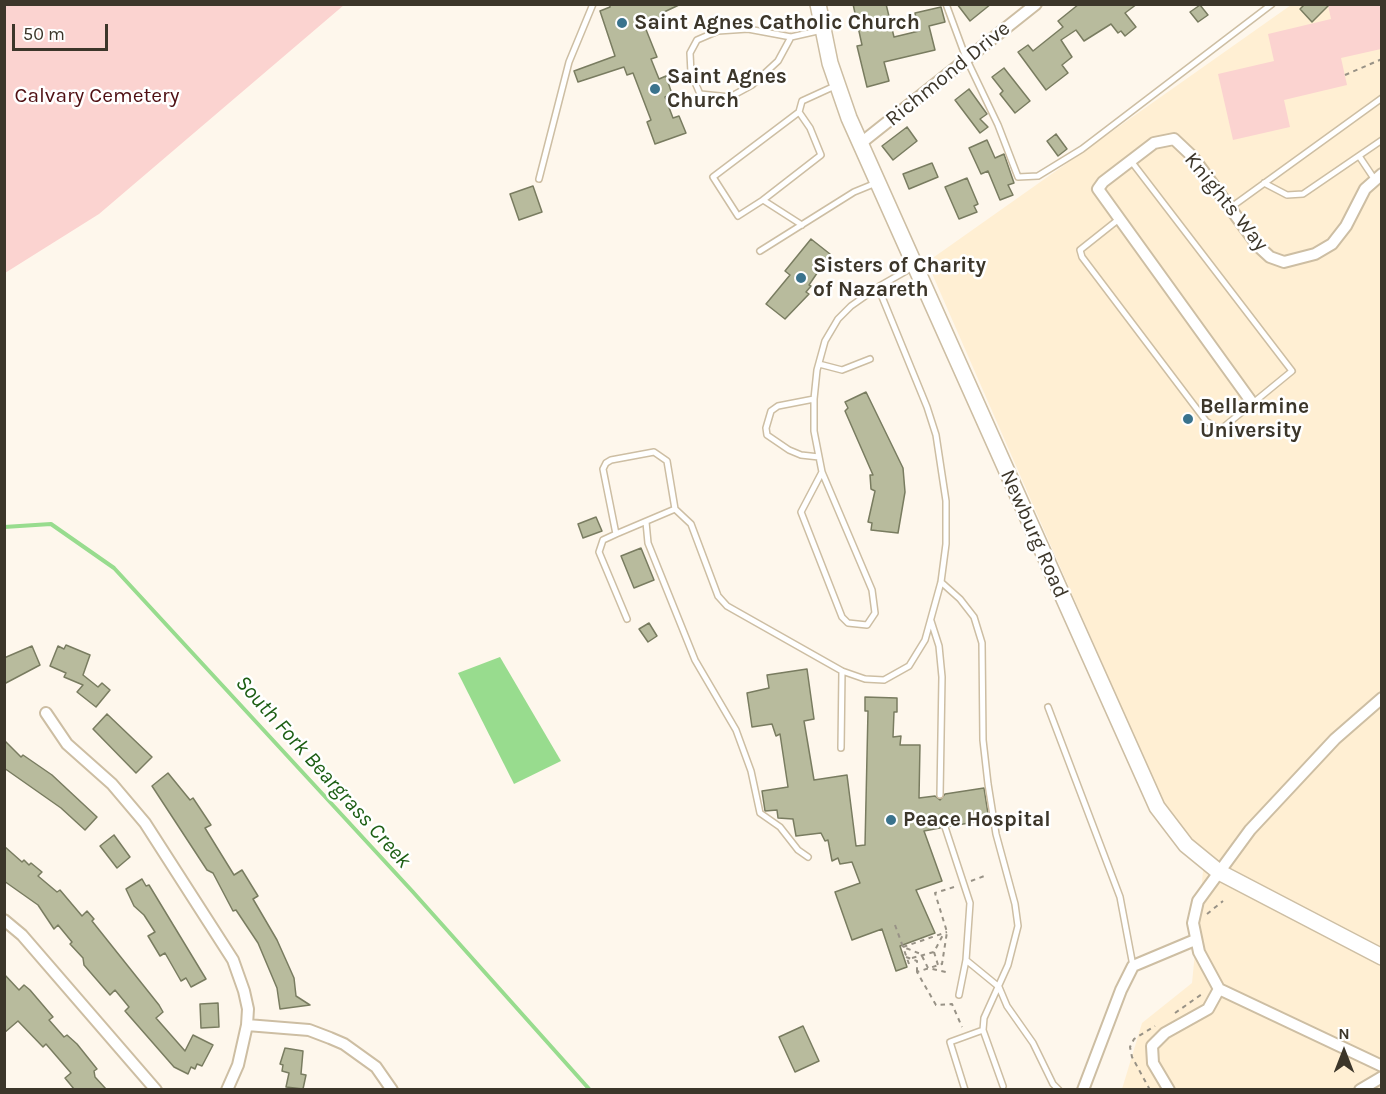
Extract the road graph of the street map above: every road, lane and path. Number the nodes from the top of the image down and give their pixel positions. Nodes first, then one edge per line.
1 (593, 4) edge
2 (818, 4) edge
3 (946, 4) edge
4 (1036, 4) edge
5 (1272, 4) edge
6 (824, 30) junction
7 (791, 37) junction
8 (966, 58) junction
9 (1382, 59) edge
10 (1345, 75) dead end
11 (837, 85) junction
12 (1382, 98) edge
13 (799, 112) junction
14 (1382, 140) edge
15 (861, 143) junction
16 (1359, 156) junction
17 (1131, 161) junction
18 (1378, 177) edge
19 (539, 179) dead end
20 (878, 183) junction
21 (1264, 183) junction
22 (763, 200) junction
23 (1230, 208) junction
24 (1119, 219) junction
25 (802, 225) junction
26 (760, 251) dead end
27 (915, 266) junction
28 (878, 287) junction
29 (870, 359) dead end
30 (819, 364) junction
31 (814, 399) junction
32 (1253, 404) junction
33 (819, 457) junction
34 (822, 472) junction
35 (675, 510) junction
36 (646, 522) junction
37 (616, 534) junction
38 (941, 582) junction
39 (627, 619) dead end
40 (930, 619) junction
41 (842, 671) junction
42 (1382, 698) edge
43 (1048, 707) dead end
44 (46, 713) dead end
45 (841, 748) dead end
46 (940, 795) dead end
47 (945, 827) dead end
48 (808, 857) dead end
49 (1219, 872) junction
50 (987, 875) dead end
51 (963, 883) junction
52 (1223, 901) dead end
53 (1206, 916) dead end
54 (4, 920) edge
55 (895, 925) dead end
56 (946, 932) junction
57 (1195, 940) junction
58 (903, 947) junction
59 (934, 952) junction
60 (922, 956) junction
61 (906, 957) junction
62 (1382, 957) edge
63 (912, 958) junction
64 (966, 960) junction
65 (909, 964) dead end
66 (940, 965) junction
67 (1133, 966) junction
68 (928, 969) junction
69 (940, 971) junction
70 (917, 972) junction
71 (946, 972) dead end
72 (1217, 985) junction
73 (999, 987) junction
74 (958, 995) dead end
75 (1171, 1016) dead end
76 (1161, 1022) dead end
77 (247, 1025) junction
78 (963, 1030) dead end
79 (983, 1030) junction
80 (1382, 1066) edge
81 (1382, 1077) edge
82 (1003, 1086) dead end
83 (156, 1089) edge
84 (227, 1089) edge
85 (392, 1089) edge
86 (965, 1089) edge
87 (1059, 1089) edge
88 (1083, 1089) edge
89 (1150, 1089) edge
90 (1169, 1089) edge
91 (1360, 1089) edge

1 - 19 lane
2 - 6 main road, Newburg Road
3 - 8 lane
4 - 8 street, Richmond Drive
5 - 8 lane
6 - 7 lane
6 - 11 main road, Newburg Road
7 - 7 lane
8 - 15 street, Richmond Drive
9 - 10 path
11 - 13 lane
11 - 15 main road, Newburg Road
12 - 21 lane
13 - 22 lane
13 - 22 lane
14 - 16 lane
15 - 20 main road, Newburg Road
16 - 18 lane
16 - 21 lane
17 - 23 street, Knights Way
17 - 24 street, Knights Way
17 - 32 lane
18 - 23 street, Knights Way
20 - 25 lane
20 - 27 main road, Newburg Road
21 - 23 lane
22 - 25 lane
24 - 32 street, Knights Way
24 - 32 lane
25 - 26 lane
27 - 28 lane
27 - 49 main road, Newburg Road
28 - 30 lane
28 - 38 lane
29 - 30 lane
30 - 31 lane
31 - 33 lane
31 - 33 lane
33 - 34 lane
34 - 34 lane
35 - 36 lane
35 - 37 lane
35 - 41 lane
36 - 37 lane
36 - 48 lane
37 - 39 lane
38 - 40 lane
38 - 73 lane
40 - 41 lane
40 - 46 lane
41 - 45 lane
42 - 49 street
43 - 67 lane
44 - 77 street
47 - 51 lane
49 - 57 street
49 - 62 main road, Newburg Road
50 - 51 path
51 - 56 path
51 - 64 lane
52 - 53 path
54 - 83 street
55 - 58 path
56 - 58 path
56 - 59 path
56 - 66 path
57 - 67 street
57 - 72 street
58 - 60 path
58 - 61 path
59 - 60 path
59 - 66 path
60 - 63 path
60 - 68 path
61 - 63 path
61 - 65 path
63 - 70 path
64 - 73 lane
64 - 74 lane
66 - 68 path
66 - 69 path
67 - 88 street
68 - 69 path
68 - 70 path
69 - 71 path
70 - 78 path
72 - 75 path
72 - 80 street
72 - 90 street
73 - 79 lane
73 - 87 lane
76 - 89 path
77 - 84 street
77 - 85 street
79 - 82 lane
79 - 86 lane
81 - 91 street

